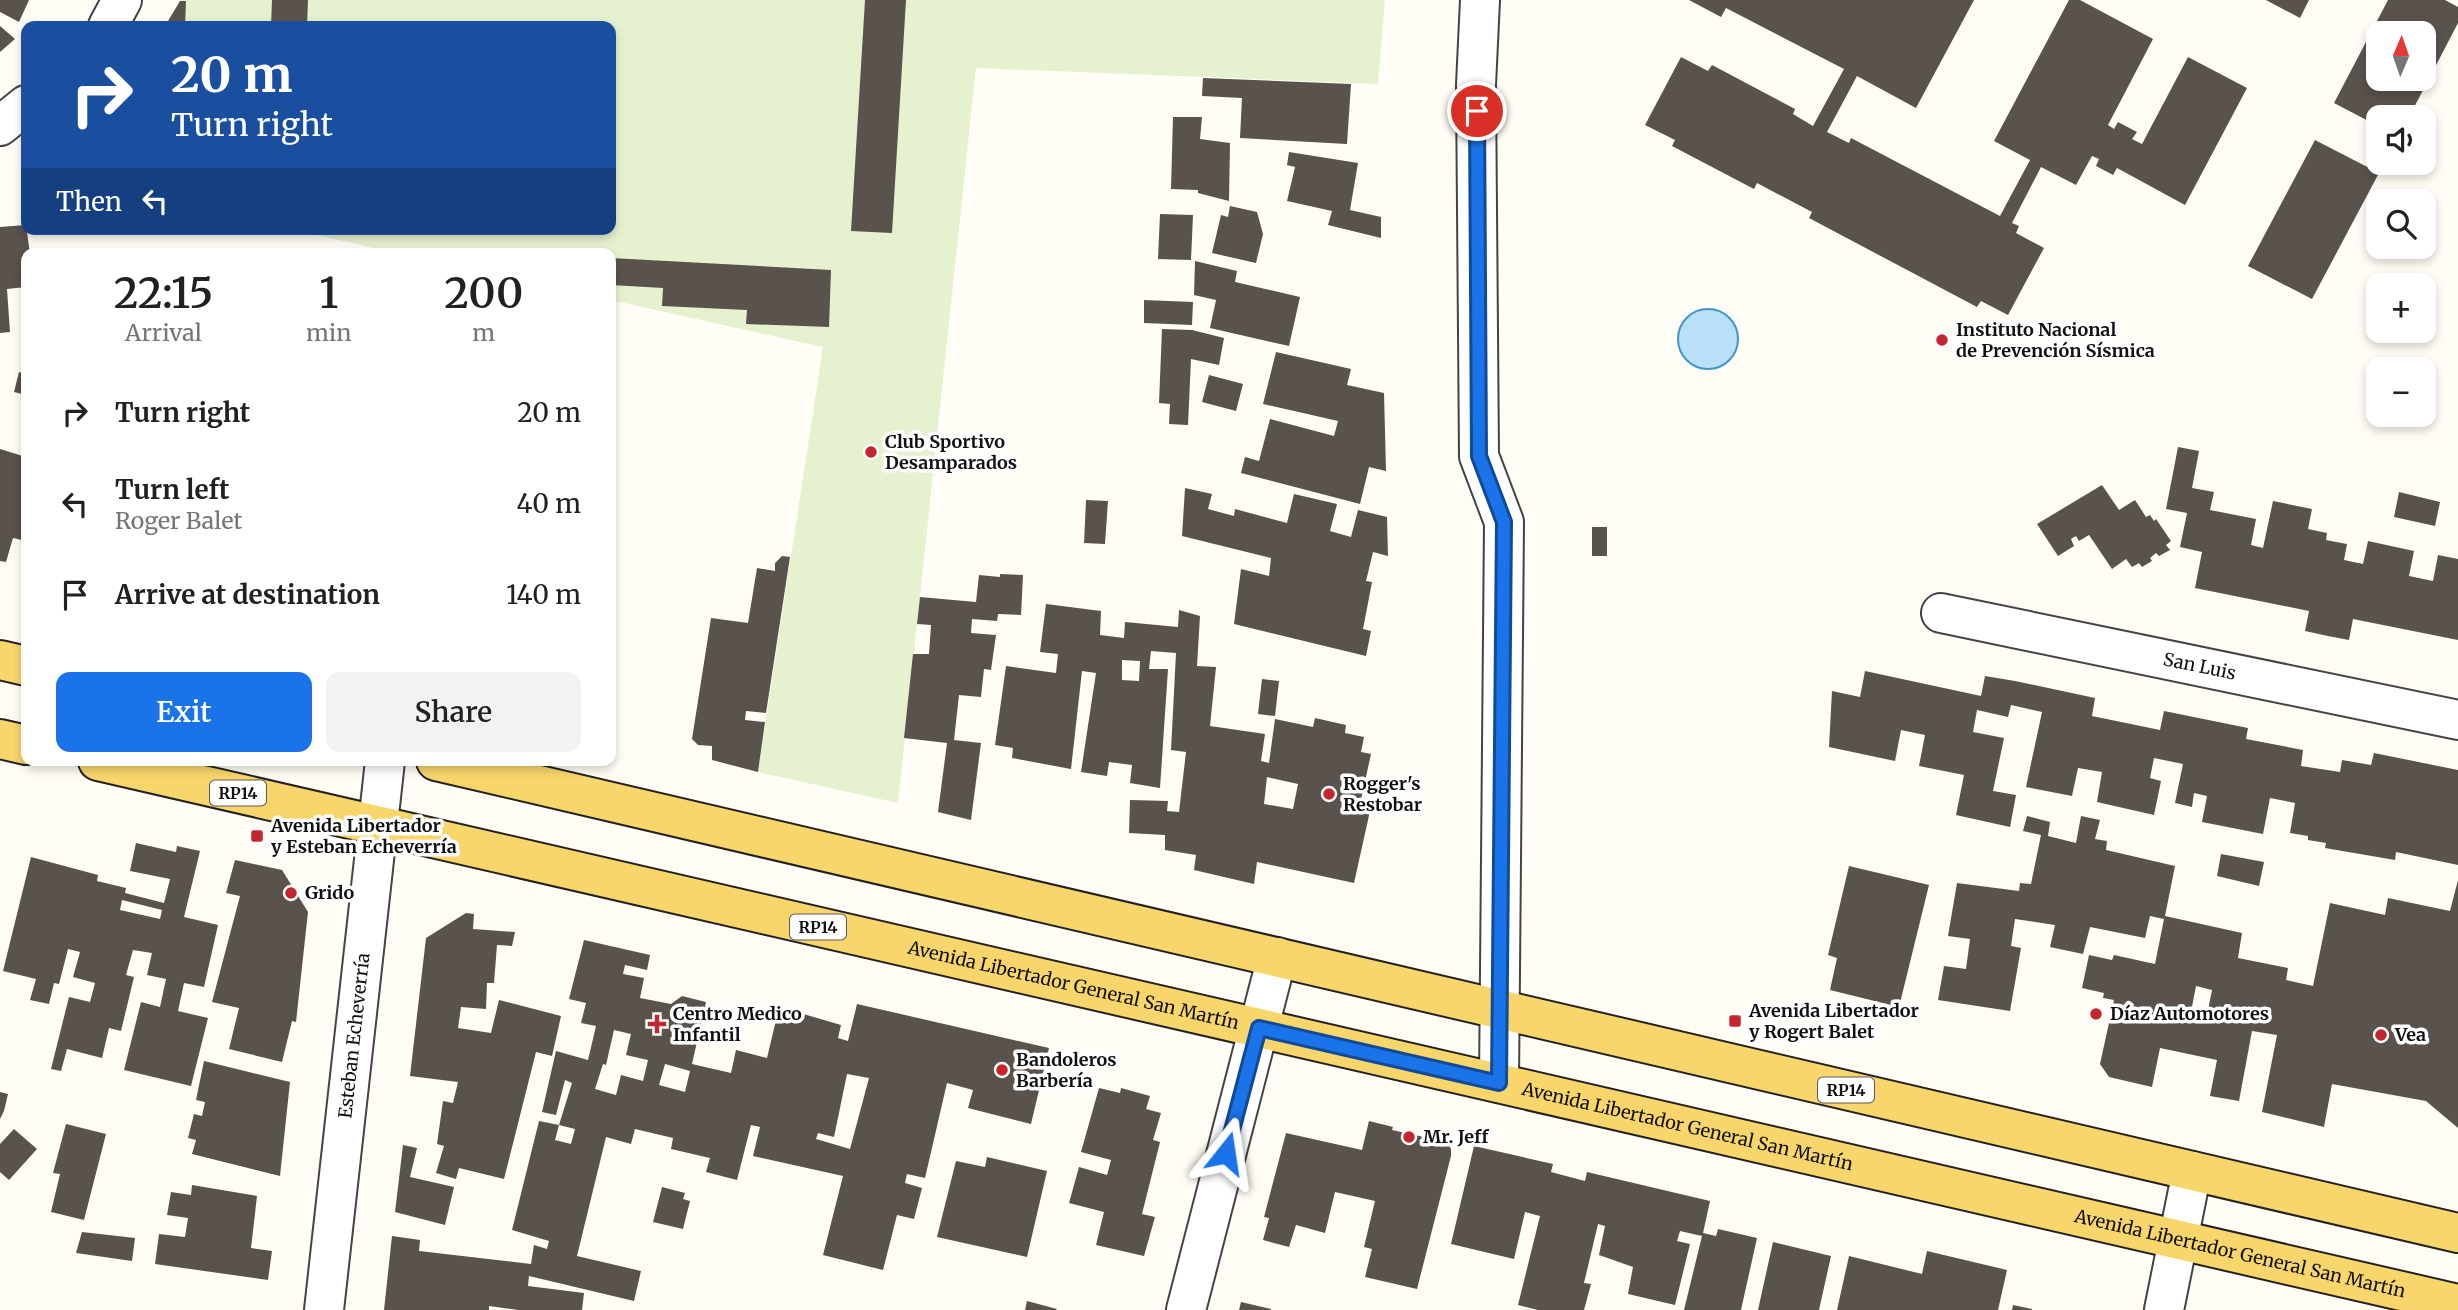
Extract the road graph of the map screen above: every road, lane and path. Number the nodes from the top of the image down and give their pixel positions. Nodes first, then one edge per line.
1 (122, 0) edge
2 (1480, 0) edge
3 (111, 21) edge
4 (21, 109) edge
5 (0, 126) edge
6 (1941, 613) dead end
7 (0, 660) edge
8 (21, 665) edge
9 (2458, 720) edge
10 (0, 739) edge
11 (21, 744) edge
12 (120, 766) edge
13 (384, 766) edge
14 (457, 766) edge
15 (378, 826) junction
16 (1277, 957) junction
17 (1500, 1010) junction
18 (1259, 1028) junction
19 (1499, 1083) junction
20 (2192, 1171) junction
21 (2458, 1233) edge
22 (2178, 1239) junction
23 (2458, 1304) edge
24 (324, 1310) edge
25 (1186, 1310) edge
26 (2164, 1310) edge

1 - 3 street
2 - 17 street
4 - 5 street
6 - 9 street, San Luis
7 - 8 main road
10 - 11 main road
12 - 15 main road, Avenida Libertador General San Martín / RP14
13 - 15 street, Esteban Echeverría
14 - 16 main road, RP14
15 - 18 main road, Avenida Libertador General San Martín / RP14
15 - 24 street, Esteban Echeverría
16 - 17 main road, RP14
16 - 18 street
17 - 19 street
17 - 20 main road, RP14
18 - 19 main road, Avenida Libertador General San Martín / RP14
18 - 25 street
19 - 22 main road, Avenida Libertador General San Martín / RP14
20 - 21 main road, RP14
20 - 22 street
22 - 23 main road, Avenida Libertador General San Martín / RP14
22 - 26 street

